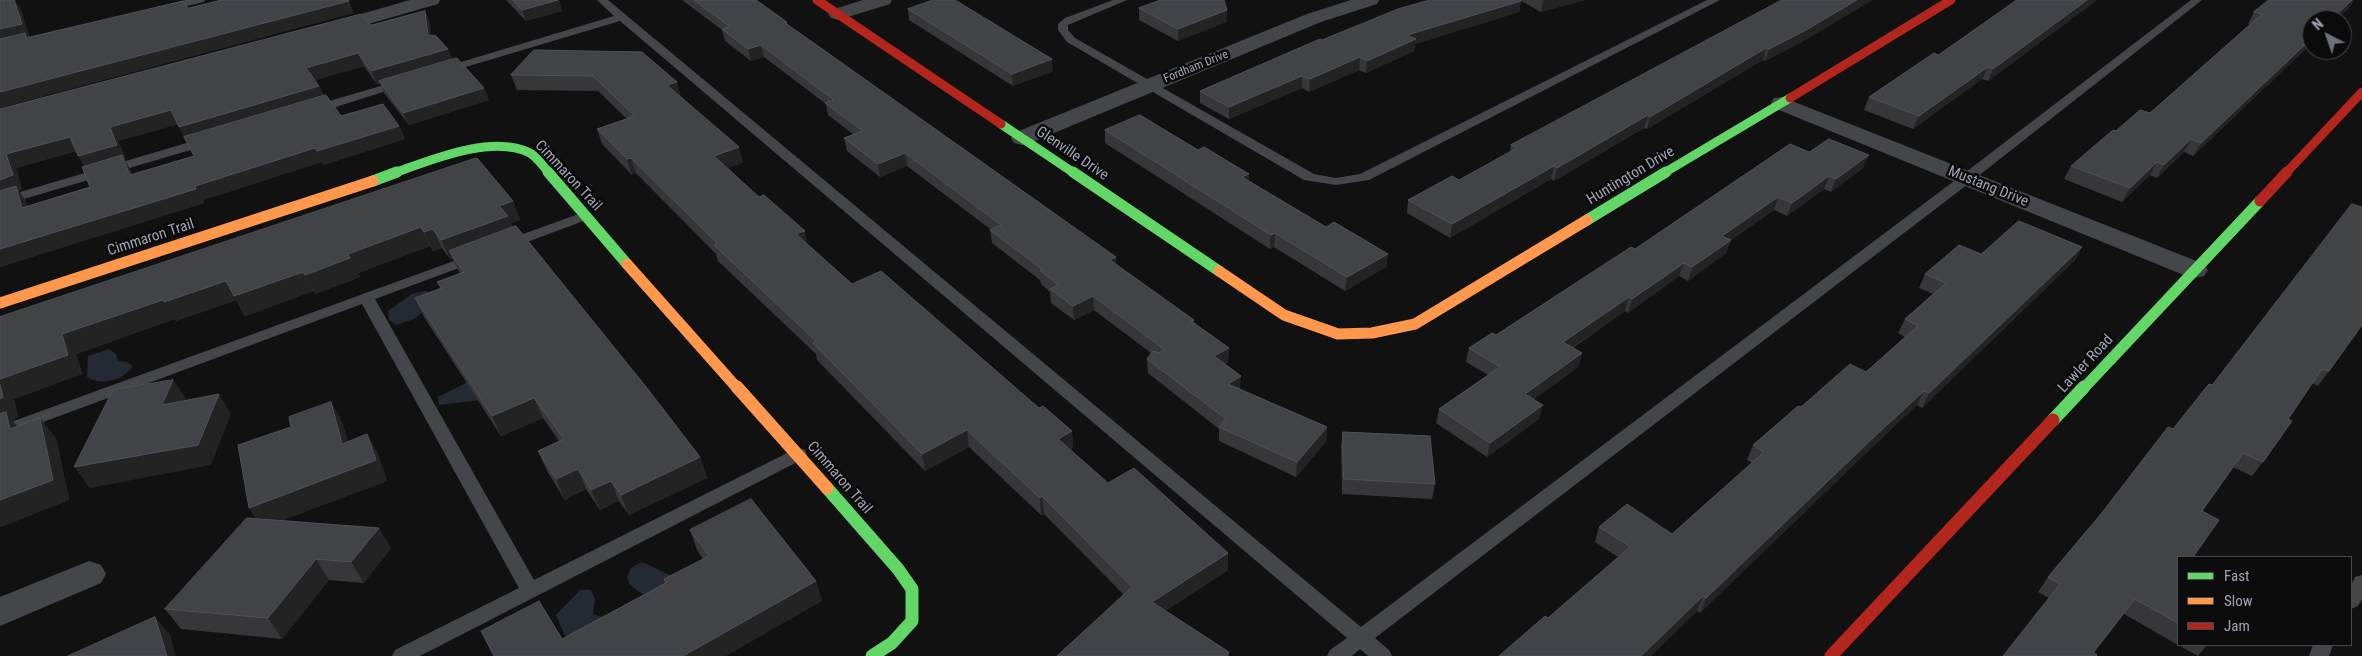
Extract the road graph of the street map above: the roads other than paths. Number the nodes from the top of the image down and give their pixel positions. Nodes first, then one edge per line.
1 (200, 0) edge
2 (431, 0) edge
3 (602, 0) edge
4 (817, 0) edge
5 (883, 0) edge
6 (1122, 0) edge
7 (1370, 0) edge
8 (1715, 0) edge
9 (1951, 0) edge
10 (2196, 0) edge
11 (179, 2) edge
12 (397, 5) edge
13 (152, 12) edge
14 (838, 14) junction
15 (622, 17) junction
16 (315, 33) edge
17 (432, 74) edge
18 (412, 80) edge
19 (1150, 86) junction
20 (2362, 92) edge
21 (1782, 104) junction
22 (298, 114) edge
23 (222, 137) edge
24 (1022, 138) junction
25 (1967, 178) junction
26 (0, 202) edge
27 (584, 216) junction
28 (2195, 270) junction
29 (366, 297) junction
30 (0, 303) edge
31 (1314, 326) joint
32 (0, 432) edge
33 (798, 454) junction
34 (89, 574) dead end
35 (2362, 582) edge
36 (530, 591) junction
37 (2352, 598) edge
38 (0, 612) edge
39 (1360, 638) junction
40 (402, 656) edge
41 (872, 656) edge
42 (1337, 656) edge
43 (1382, 656) edge
44 (1831, 656) edge

1 - 11 lane
2 - 12 street
3 - 15 lane
4 - 14 street, Glenville Drive
5 - 14 street
6 - 19 lane
7 - 19 street, Fordham Drive
8 - 19 lane
9 - 21 street, Huntington Drive
10 - 25 lane
11 - 13 lane
12 - 16 street
14 - 24 street, Glenville Drive
15 - 17 lane
15 - 39 lane
18 - 22 lane
19 - 24 street, Fordham Drive
20 - 28 street, Lawler Road
21 - 25 street, Mustang Drive
21 - 31 street, Huntington Drive
23 - 26 lane
24 - 31 street, Glenville Drive
25 - 28 street, Mustang Drive
25 - 39 lane
27 - 29 lane
27 - 30 street, Cimmaron Trail
27 - 33 street, Cimmaron Trail
28 - 44 street, Lawler Road
29 - 32 lane
29 - 36 lane
33 - 36 lane
33 - 41 street, Cimmaron Trail
34 - 38 street
35 - 37 lane
36 - 40 lane
39 - 42 lane
39 - 43 lane

